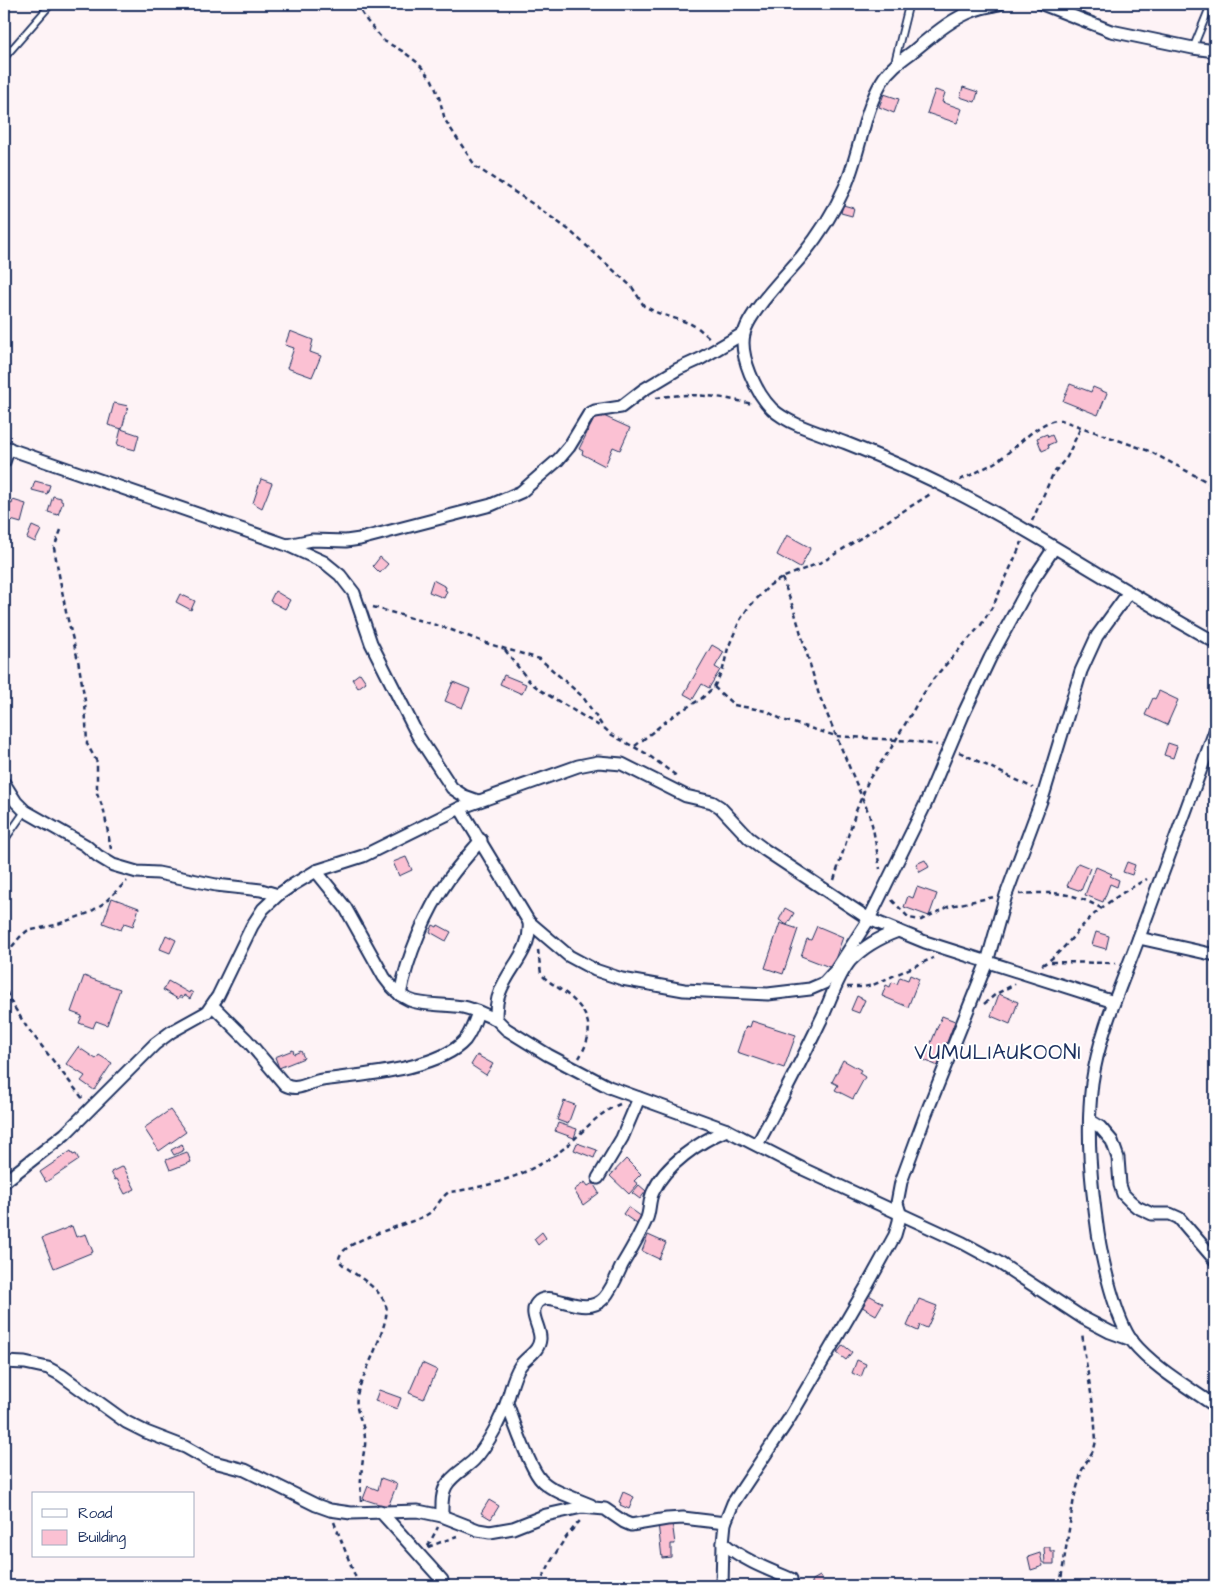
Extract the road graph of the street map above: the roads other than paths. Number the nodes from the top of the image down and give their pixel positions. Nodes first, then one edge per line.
1 (51, 4) edge
2 (909, 4) edge
3 (999, 4) edge
4 (1042, 4) edge
5 (1211, 4) edge
6 (1193, 48) junction
7 (1215, 51) edge
8 (4, 58) edge
9 (894, 66) junction
10 (744, 333) junction
11 (6, 448) edge
12 (4, 462) edge
13 (287, 545) junction
14 (1054, 548) junction
15 (1129, 592) junction
16 (1215, 642) edge
17 (1215, 731) edge
18 (4, 783) edge
19 (478, 801) junction
20 (460, 808) junction
21 (25, 811) junction
22 (481, 840) junction
23 (4, 841) edge
24 (316, 871) junction
25 (278, 895) junction
26 (869, 919) junction
27 (530, 927) junction
28 (898, 931) junction
29 (1139, 938) junction
30 (1215, 955) edge
31 (987, 962) junction
32 (400, 995) junction
33 (1114, 1002) junction
34 (212, 1006) junction
35 (478, 1012) junction
36 (496, 1019) junction
37 (638, 1100) junction
38 (1090, 1121) junction
39 (727, 1130) junction
40 (757, 1145) junction
41 (598, 1178) dead end
42 (4, 1182) edge
43 (900, 1213) junction
44 (1215, 1260) edge
45 (1132, 1340) junction
46 (4, 1362) edge
47 (507, 1403) junction
48 (1215, 1406) edge
49 (595, 1507) junction
50 (380, 1511) junction
51 (442, 1516) junction
52 (725, 1523) junction
53 (723, 1543) junction
54 (791, 1579) dead end
55 (442, 1580) dead end
56 (722, 1586) edge

1 - 8 lane
2 - 9 lane
3 - 9 street
4 - 6 street
5 - 6 lane
6 - 7 street
9 - 10 street
10 - 13 street
10 - 14 street
11 - 12 street
11 - 13 street
13 - 19 street
14 - 15 street
14 - 26 street
15 - 16 street
15 - 31 street
17 - 29 street
18 - 21 street
19 - 20 street
19 - 26 street
20 - 22 street
20 - 24 street
21 - 23 lane
21 - 25 street
22 - 27 street
22 - 32 street
24 - 25 street
24 - 32 street
25 - 34 street
26 - 27 street
26 - 28 street
27 - 36 street
28 - 31 street
28 - 40 street
29 - 30 street
29 - 33 street
31 - 33 street
31 - 43 street
32 - 35 street
33 - 38 street
34 - 35 street
34 - 42 street
35 - 36 street
36 - 37 street
37 - 39 street
37 - 41 street
38 - 44 street
38 - 45 street
39 - 40 street
39 - 47 street
40 - 43 street
43 - 45 street
43 - 52 street
45 - 48 street
46 - 50 street
47 - 49 street
47 - 51 street
49 - 51 street
49 - 52 street
50 - 51 street
50 - 55 street
52 - 53 street
53 - 54 street
53 - 56 street

